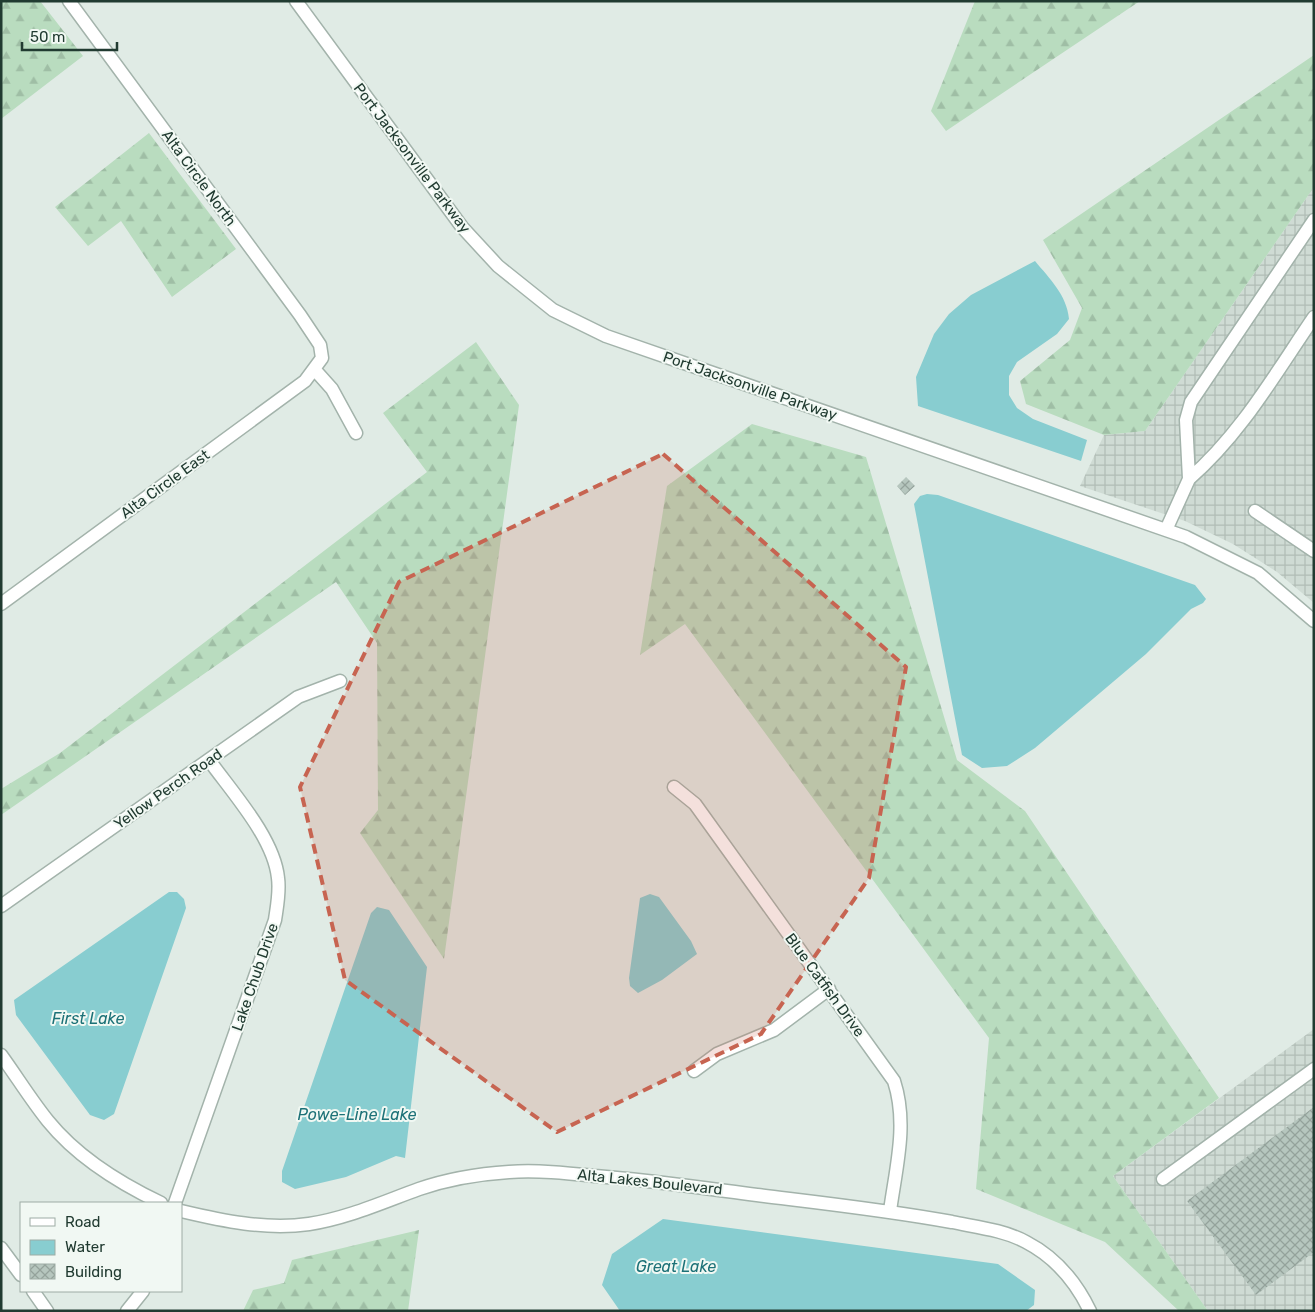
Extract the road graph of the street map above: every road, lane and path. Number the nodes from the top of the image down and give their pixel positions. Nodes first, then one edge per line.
1 (69, 1) edge
2 (296, 1) edge
3 (1314, 220) edge
4 (1314, 317) edge
5 (322, 358) joint
6 (315, 370) junction
7 (356, 433) dead end
8 (1188, 479) junction
9 (1256, 511) dead end
10 (1166, 530) junction
11 (1314, 551) edge
12 (1, 604) edge
13 (1314, 622) edge
14 (340, 681) dead end
15 (209, 760) junction
16 (674, 788) dead end
17 (1, 906) edge
18 (829, 990) junction
19 (1, 1055) edge
20 (1314, 1069) edge
21 (694, 1071) dead end
22 (1163, 1179) dead end
23 (159, 1202) edge
24 (175, 1202) edge
25 (182, 1211) edge
26 (890, 1211) junction
27 (1, 1248) edge
28 (20, 1274) edge
29 (34, 1292) edge
30 (142, 1292) edge
31 (47, 1311) edge
32 (128, 1311) edge
33 (1090, 1311) edge

1 - 5 street, Alta Circle North
2 - 10 street, Port Jacksonville Parkway
3 - 8 street
4 - 8 street
5 - 6 street, Alta Circle East
6 - 7 street
6 - 12 street, Alta Circle East
8 - 10 street
9 - 11 street
10 - 13 street, Port Jacksonville Parkway
14 - 15 street, Yellow Perch Road
15 - 17 street, Yellow Perch Road
15 - 24 street, Lake Chub Drive
16 - 18 street, Blue Catfish Drive
18 - 21 street
18 - 26 street, Blue Catfish Drive
19 - 23 street
20 - 22 street
25 - 26 street, Alta Lakes Boulevard
26 - 33 street, Alta Lakes Boulevard
27 - 28 street
29 - 31 street
30 - 32 street

